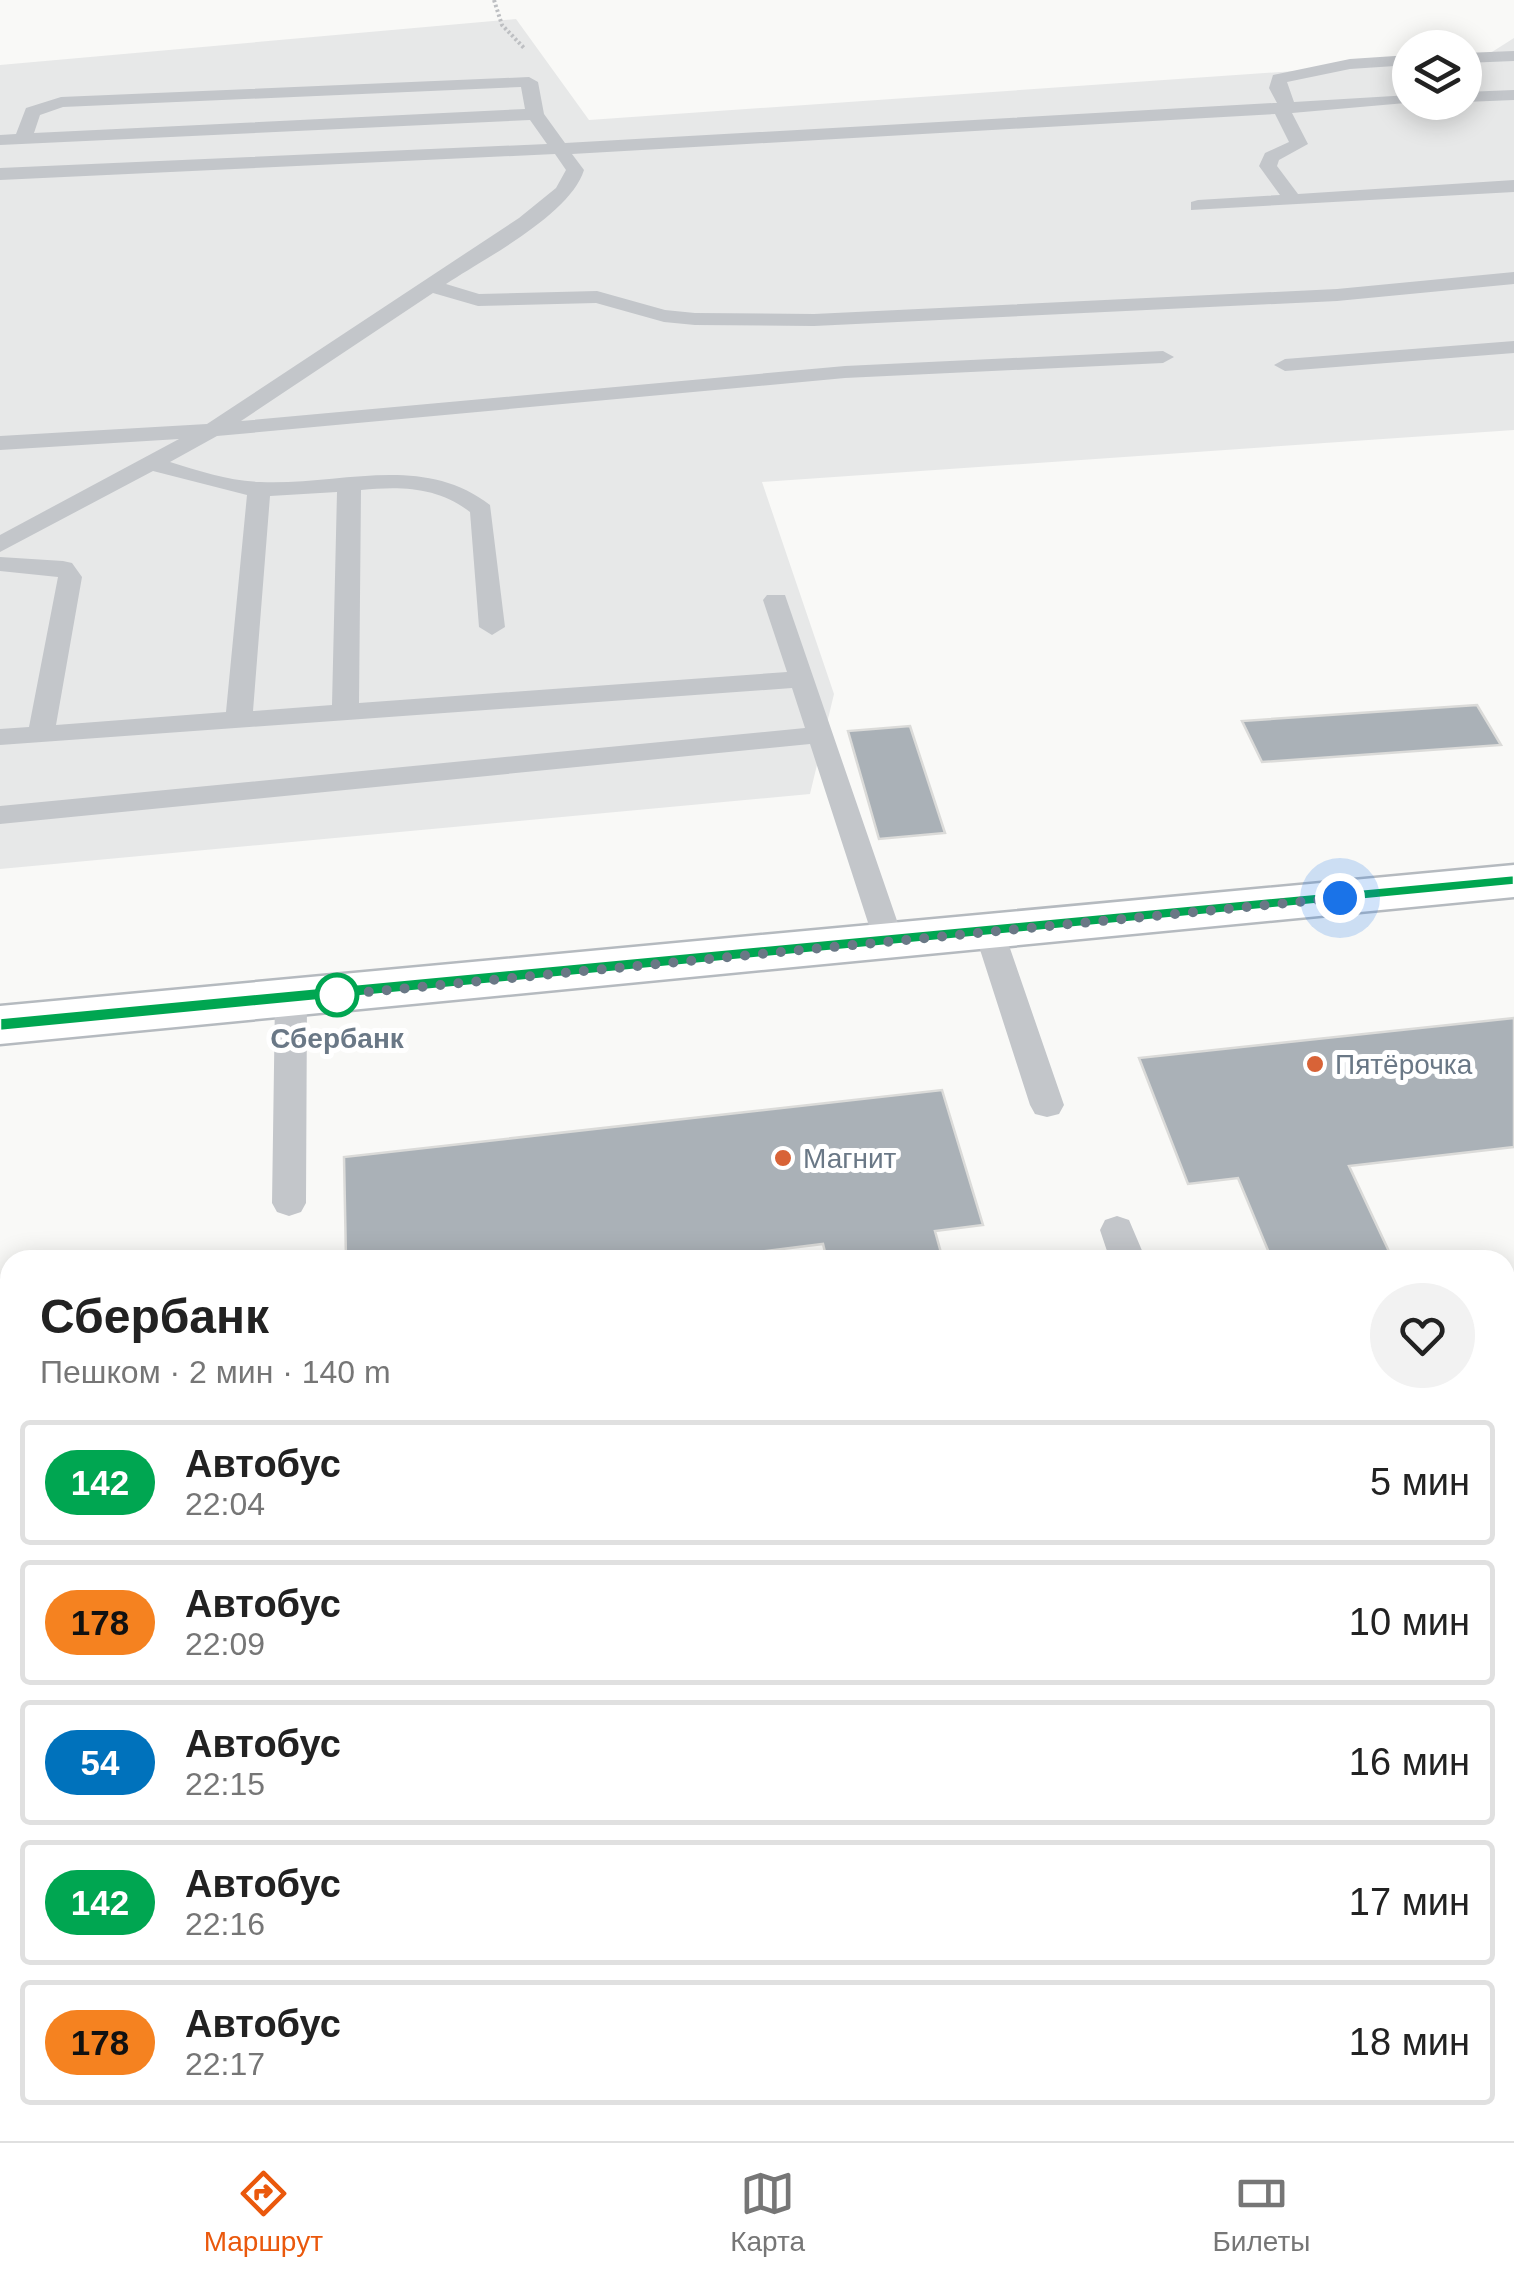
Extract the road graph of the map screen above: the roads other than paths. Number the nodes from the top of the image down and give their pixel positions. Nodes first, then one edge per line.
1 (1514, 56) edge
2 (1482, 57) edge
3 (1392, 61) edge
4 (1514, 95) edge
5 (1482, 97) edge
6 (1392, 101) edge
7 (1284, 107) junction
8 (535, 114) junction
9 (7, 143) edge
10 (560, 148) junction
11 (0, 174) edge
12 (1514, 186) edge
13 (1294, 200) junction
14 (1198, 206) dead end
15 (1514, 278) edge
16 (431, 286) junction
17 (814, 320) junction
18 (1510, 353) edge
19 (1163, 357) dead end
20 (1285, 365) dead end
21 (845, 372) junction
22 (212, 430) junction
23 (0, 443) edge
24 (152, 464) junction
25 (349, 484) junction
26 (259, 490) junction
27 (0, 545) edge
28 (0, 564) edge
29 (776, 600) dead end
30 (492, 627) dead end
31 (801, 679) junction
32 (344, 712) junction
33 (238, 720) junction
34 (40, 734) junction
35 (819, 736) junction
36 (0, 738) edge
37 (0, 816) edge
38 (1514, 881) edge
39 (989, 932) junction
40 (889, 941) junction
41 (0, 984) edge
42 (291, 999) junction
43 (80, 1017) junction
44 (0, 1025) edge
45 (1047, 1104) dead end
46 (289, 1203) dead end

1 - 2 lane
3 - 7 lane
4 - 5 lane
6 - 7 lane
7 - 10 lane
7 - 13 lane
8 - 9 lane
8 - 9 lane
8 - 10 lane
10 - 11 lane
10 - 16 lane
12 - 13 lane
13 - 14 lane
15 - 17 lane
16 - 17 lane
16 - 22 lane
17 - 21 lane
18 - 20 lane
19 - 21 lane
21 - 22 lane
22 - 23 lane
22 - 24 lane
24 - 26 lane
24 - 27 lane
25 - 26 lane
25 - 30 lane
25 - 32 lane
26 - 33 lane
28 - 34 lane
29 - 31 lane
31 - 32 lane
31 - 35 lane
32 - 33 lane
33 - 34 lane
34 - 36 lane
35 - 37 lane
35 - 40 lane
38 - 39 street
39 - 40 street
39 - 45 lane
40 - 42 street
41 - 43 street
42 - 43 street
42 - 46 lane
43 - 44 street

